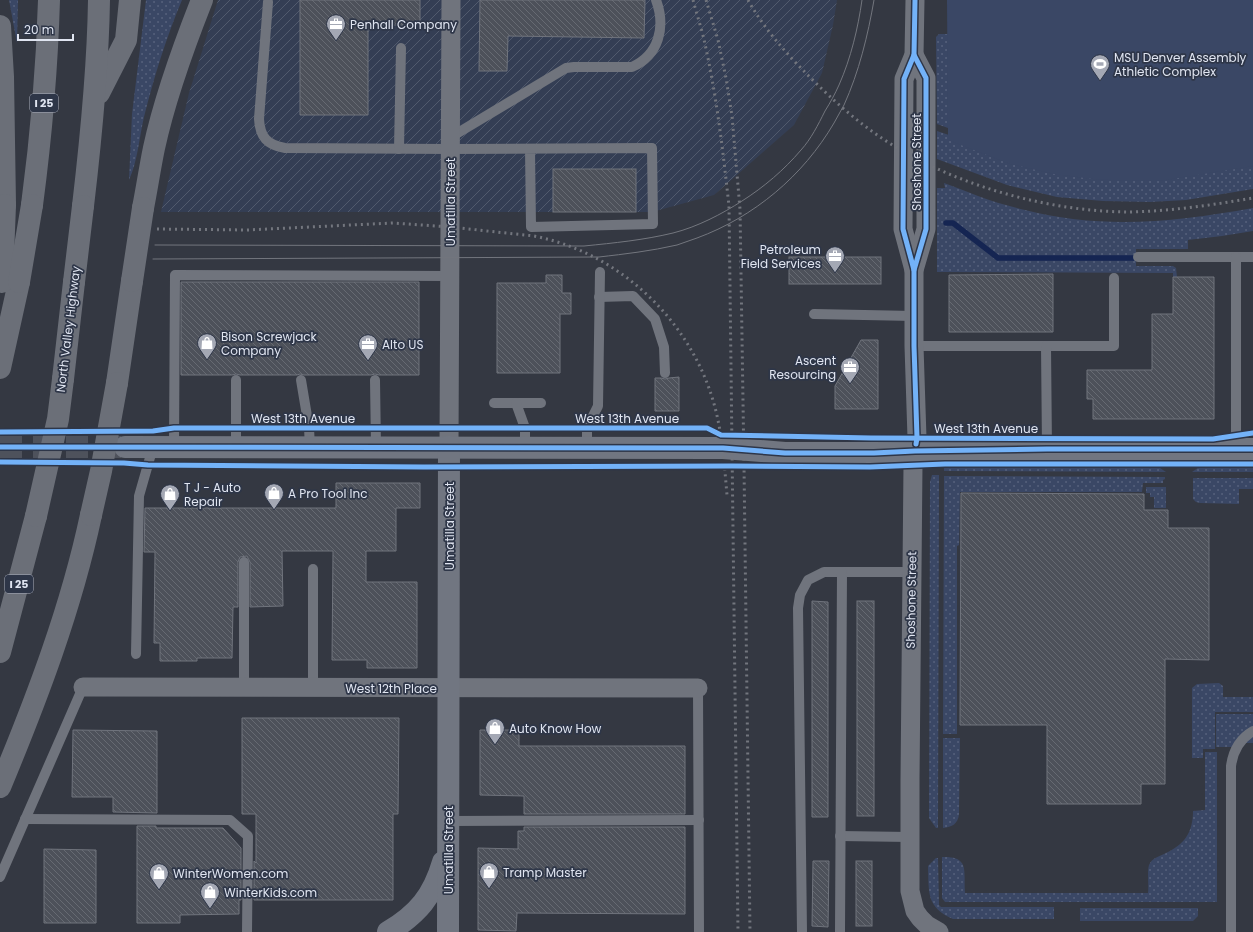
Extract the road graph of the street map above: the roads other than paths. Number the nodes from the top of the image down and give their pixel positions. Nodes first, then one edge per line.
1 (49, 0) edge
2 (99, 0) edge
3 (130, 0) edge
4 (202, 0) edge
5 (451, 0) edge
6 (656, 0) edge
7 (915, 0) edge
8 (268, 2) dead end
9 (0, 26) edge
10 (400, 48) dead end
11 (94, 103) junction
12 (450, 143) junction
13 (530, 148) junction
14 (399, 149) junction
15 (0, 238) edge
16 (1138, 257) dead end
17 (1236, 257) junction
18 (1253, 257) edge
19 (600, 272) dead end
20 (450, 276) junction
21 (1114, 278) dead end
22 (11, 282) junction
23 (599, 297) junction
24 (814, 314) dead end
25 (914, 316) junction
26 (0, 343) edge
27 (914, 346) junction
28 (1046, 346) junction
29 (0, 368) edge
30 (665, 373) dead end
31 (236, 380) dead end
32 (301, 380) dead end
33 (375, 380) dead end
34 (494, 403) dead end
35 (516, 403) junction
36 (541, 403) dead end
37 (125, 446) tunnel mouth
38 (163, 446) junction
39 (236, 447) junction
40 (310, 447) junction
41 (376, 447) junction
42 (449, 448) junction
43 (525, 448) junction
44 (587, 448) junction
45 (1046, 449) junction
46 (1245, 449) edge
47 (915, 451) junction
48 (244, 562) dead end
49 (313, 569) dead end
50 (842, 572) junction
51 (912, 572) junction
52 (0, 652) edge
53 (136, 654) dead end
54 (83, 687) joint
55 (244, 687) junction
56 (313, 688) junction
57 (448, 688) junction
58 (698, 688) joint
59 (1253, 731) edge
60 (0, 787) edge
61 (25, 818) junction
62 (699, 820) junction
63 (448, 831) junction
64 (840, 836) junction
65 (910, 837) junction
66 (0, 877) edge
67 (933, 928) edge
68 (247, 932) edge
69 (388, 932) edge
70 (448, 932) edge
71 (699, 932) edge
72 (802, 932) edge
73 (840, 932) edge
74 (1231, 932) edge

1 - 22 highway, I 25, bridge
2 - 11 highway, North Valley Highway / I 25
3 - 11 highway
4 - 60 highway, bridge
5 - 12 street, Umatilla Street
6 - 12 lane
7 - 25 street, Shoshone Street
8 - 14 lane
9 - 22 highway, bridge
10 - 14 lane
11 - 52 highway, North Valley Highway / I 25, bridge
12 - 13 lane
12 - 14 lane
12 - 20 street, Umatilla Street
13 - 13 lane
15 - 22 highway, bridge
16 - 17 lane
17 - 18 lane
17 - 46 lane
19 - 23 lane
20 - 38 lane
20 - 42 street, Umatilla Street
21 - 28 lane
22 - 26 highway
22 - 29 highway, I 25
23 - 30 lane
23 - 44 lane
24 - 25 lane
25 - 27 street, Shoshone Street
27 - 28 lane
27 - 47 street, Shoshone Street
28 - 45 lane
31 - 39 lane
32 - 40 lane
33 - 41 lane
34 - 35 lane
35 - 36 lane
35 - 43 lane
37 - 38 street, West 13th Avenue
38 - 39 street, West 13th Avenue
38 - 53 lane
39 - 40 street, West 13th Avenue
40 - 41 street, West 13th Avenue
41 - 42 street, West 13th Avenue
42 - 43 street, West 13th Avenue
42 - 57 street, Umatilla Street
43 - 44 street, West 13th Avenue
44 - 47 street, West 13th Avenue
45 - 46 street, West 13th Avenue
45 - 47 street, West 13th Avenue
47 - 51 street, Shoshone Street
48 - 55 lane
49 - 56 lane
50 - 51 lane
50 - 64 lane
50 - 72 lane
51 - 65 street, Shoshone Street
54 - 55 street, West 12th Place
54 - 61 lane
55 - 56 street, West 12th Place
56 - 57 street, West 12th Place
57 - 58 street, West 12th Place
57 - 63 street, Umatilla Street
58 - 62 lane
59 - 74 lane
61 - 66 lane
61 - 68 lane
62 - 63 lane
62 - 71 lane
63 - 69 street
63 - 70 street, Umatilla Street
64 - 65 lane
64 - 73 lane
65 - 67 street, Shoshone Street

